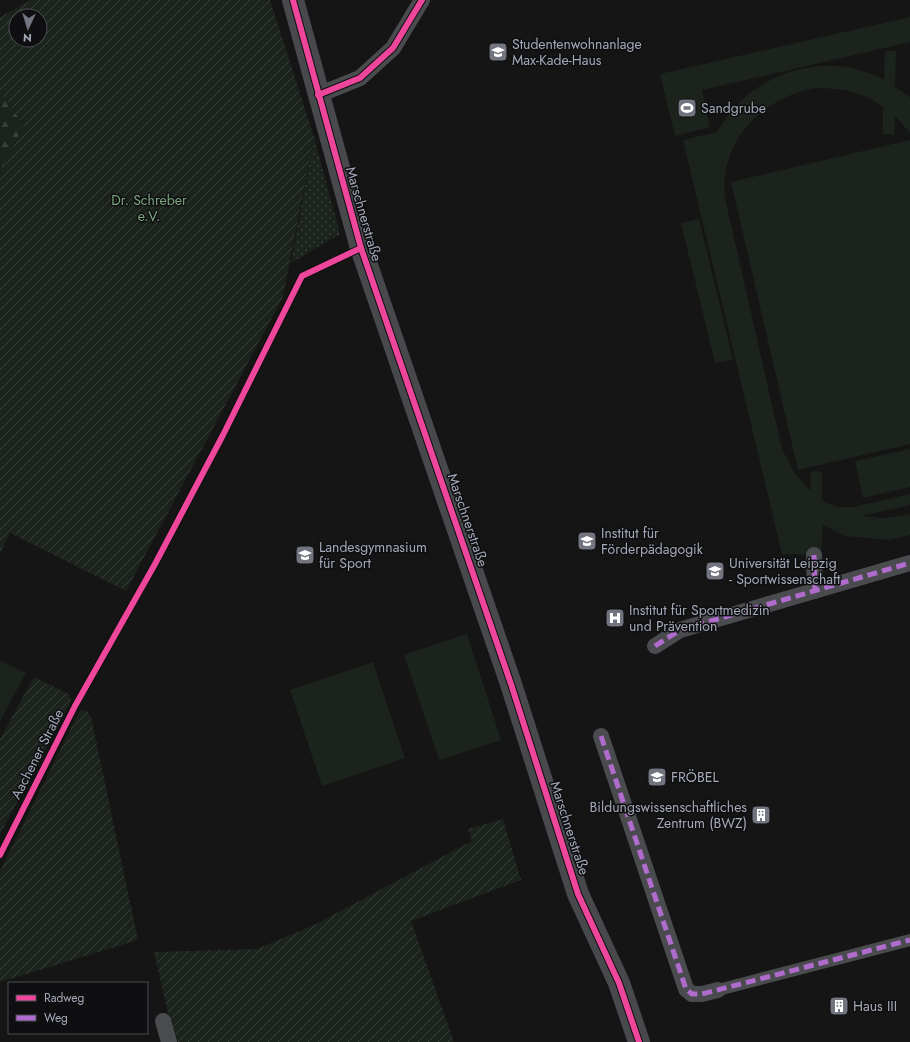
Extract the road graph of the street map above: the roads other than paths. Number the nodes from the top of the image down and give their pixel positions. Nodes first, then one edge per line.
1 (293, 0) edge
2 (422, 0) edge
3 (318, 95) junction
4 (814, 555) dead end
5 (910, 563) edge
6 (814, 591) junction
7 (655, 646) dead end
8 (601, 736) dead end
9 (910, 940) edge
10 (718, 990) joint
11 (163, 1021) dead end
12 (169, 1042) edge
13 (639, 1042) edge

1 - 3 main road, Marschnerstraße
2 - 3 street
3 - 13 main road, Marschnerstraße
4 - 6 street
5 - 6 street
6 - 7 street
8 - 10 street
9 - 10 street
11 - 12 street

